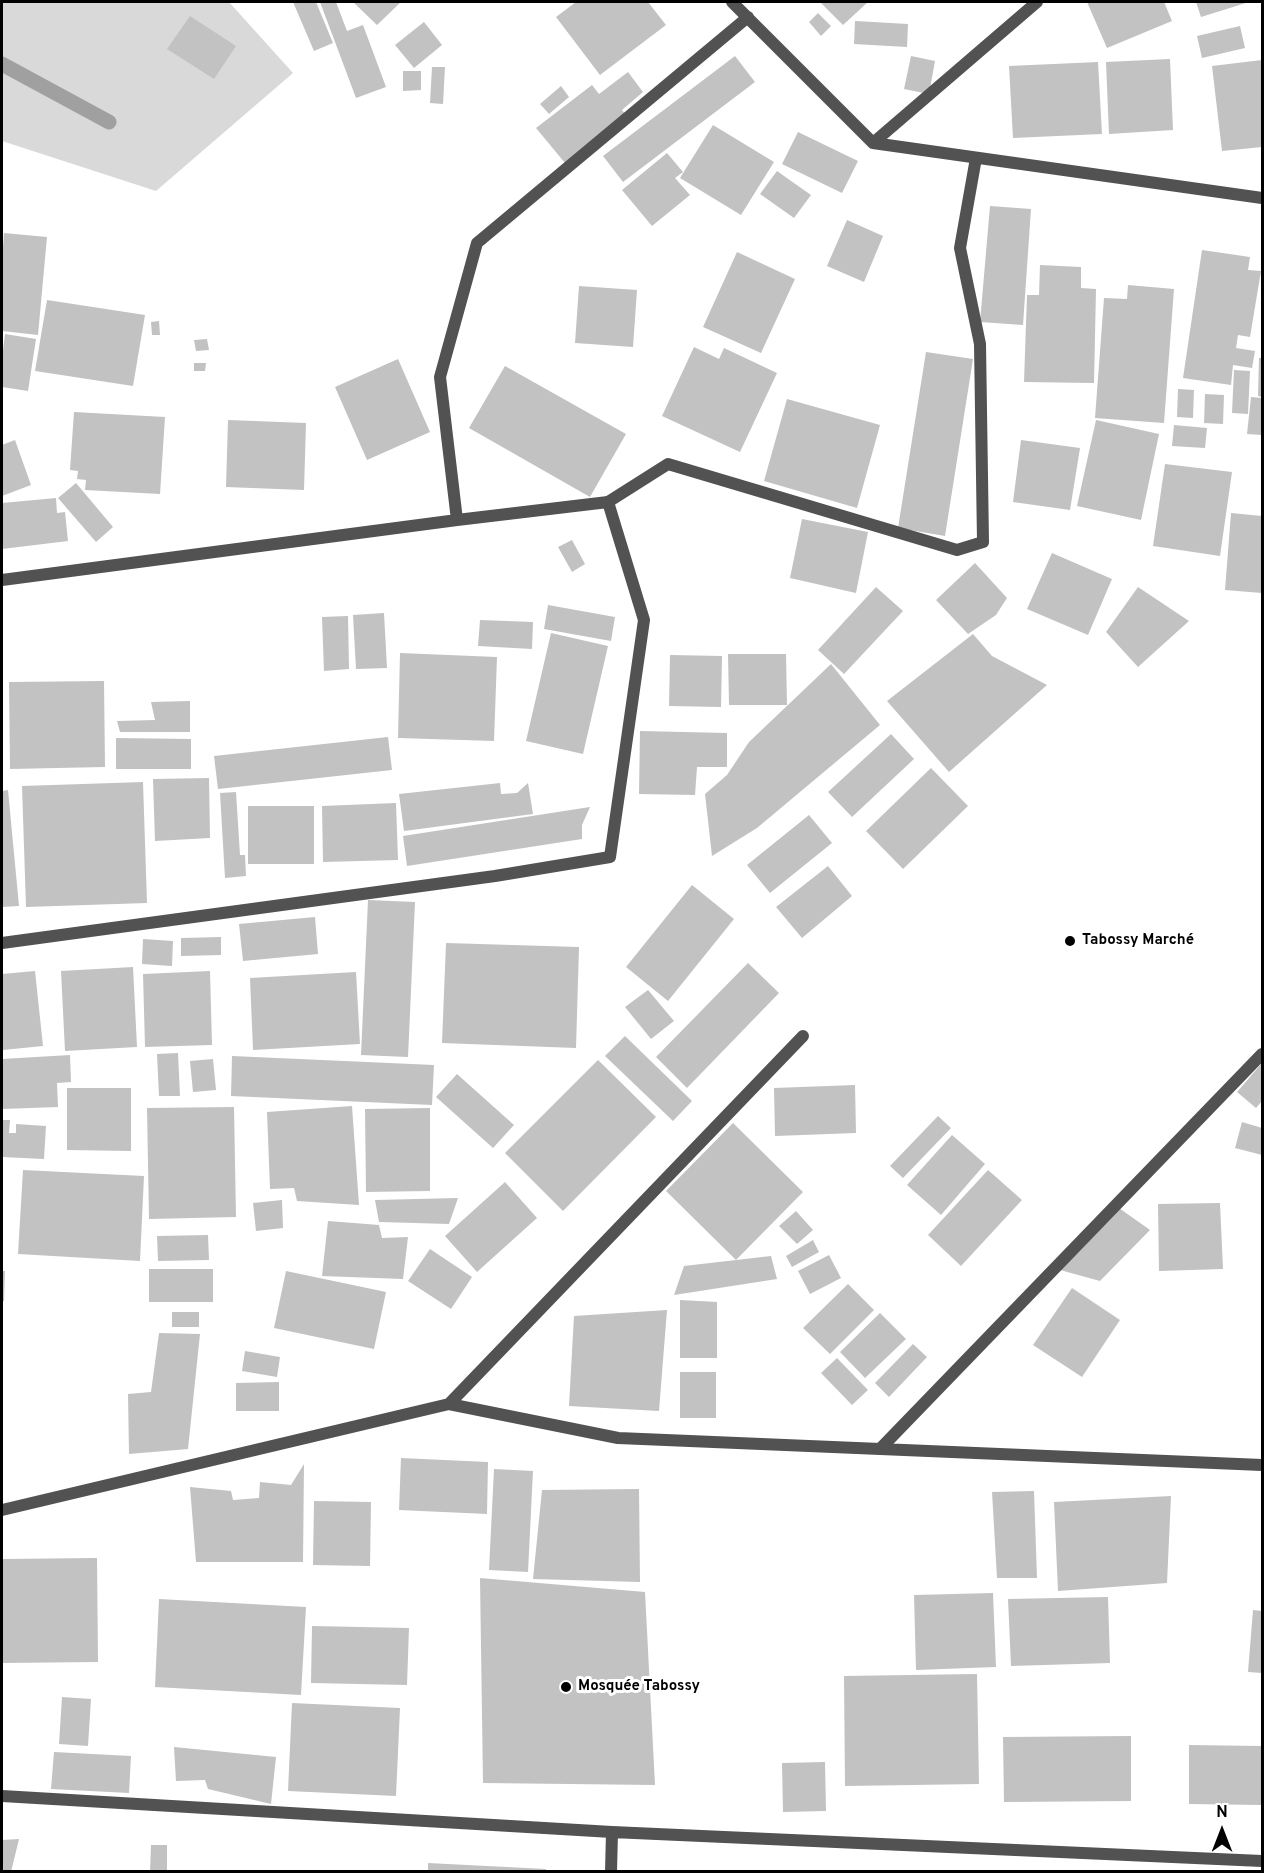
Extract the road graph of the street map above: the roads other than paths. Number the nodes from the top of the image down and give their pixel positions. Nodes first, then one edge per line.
1 (732, 2) edge
2 (1037, 2) edge
3 (748, 17) junction
4 (873, 143) junction
5 (976, 158) junction
6 (1263, 198) edge
7 (608, 502) junction
8 (458, 520) junction
9 (2, 580) edge
10 (2, 943) edge
11 (803, 1036) dead end
12 (1263, 1054) edge
13 (449, 1404) junction
14 (880, 1449) junction
15 (1263, 1465) edge
16 (2, 1510) edge
17 (2, 1796) edge
18 (612, 1832) junction
19 (1263, 1861) edge
20 (611, 1872) edge

1 - 3 street
2 - 4 street
3 - 4 street
3 - 8 street
4 - 5 street
5 - 6 street
5 - 7 street
7 - 8 street
7 - 10 street
8 - 9 street
11 - 13 street
12 - 14 street
13 - 14 street
13 - 16 street
14 - 15 street
17 - 18 street
18 - 19 street
18 - 20 street

